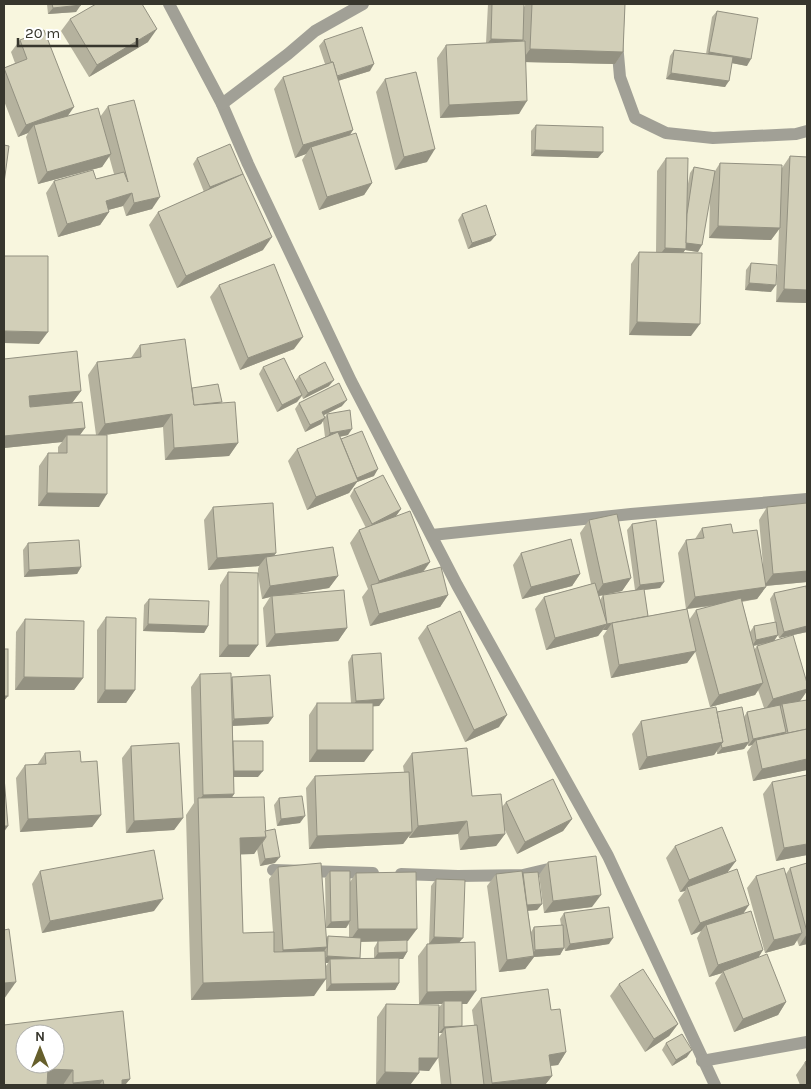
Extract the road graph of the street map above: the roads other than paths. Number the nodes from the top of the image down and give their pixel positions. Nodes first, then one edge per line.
1 (169, 4) edge
2 (363, 4) edge
3 (618, 29) edge
4 (222, 104) junction
5 (807, 131) edge
6 (807, 499) edge
7 (432, 535) junction
8 (570, 865) edge
9 (274, 870) dead end
10 (807, 1042) edge
11 (702, 1061) junction
12 (715, 1085) edge

1 - 4 street
2 - 4 street
3 - 5 street
4 - 7 street
6 - 7 street
7 - 11 street
8 - 9 street
10 - 11 street
11 - 12 street

